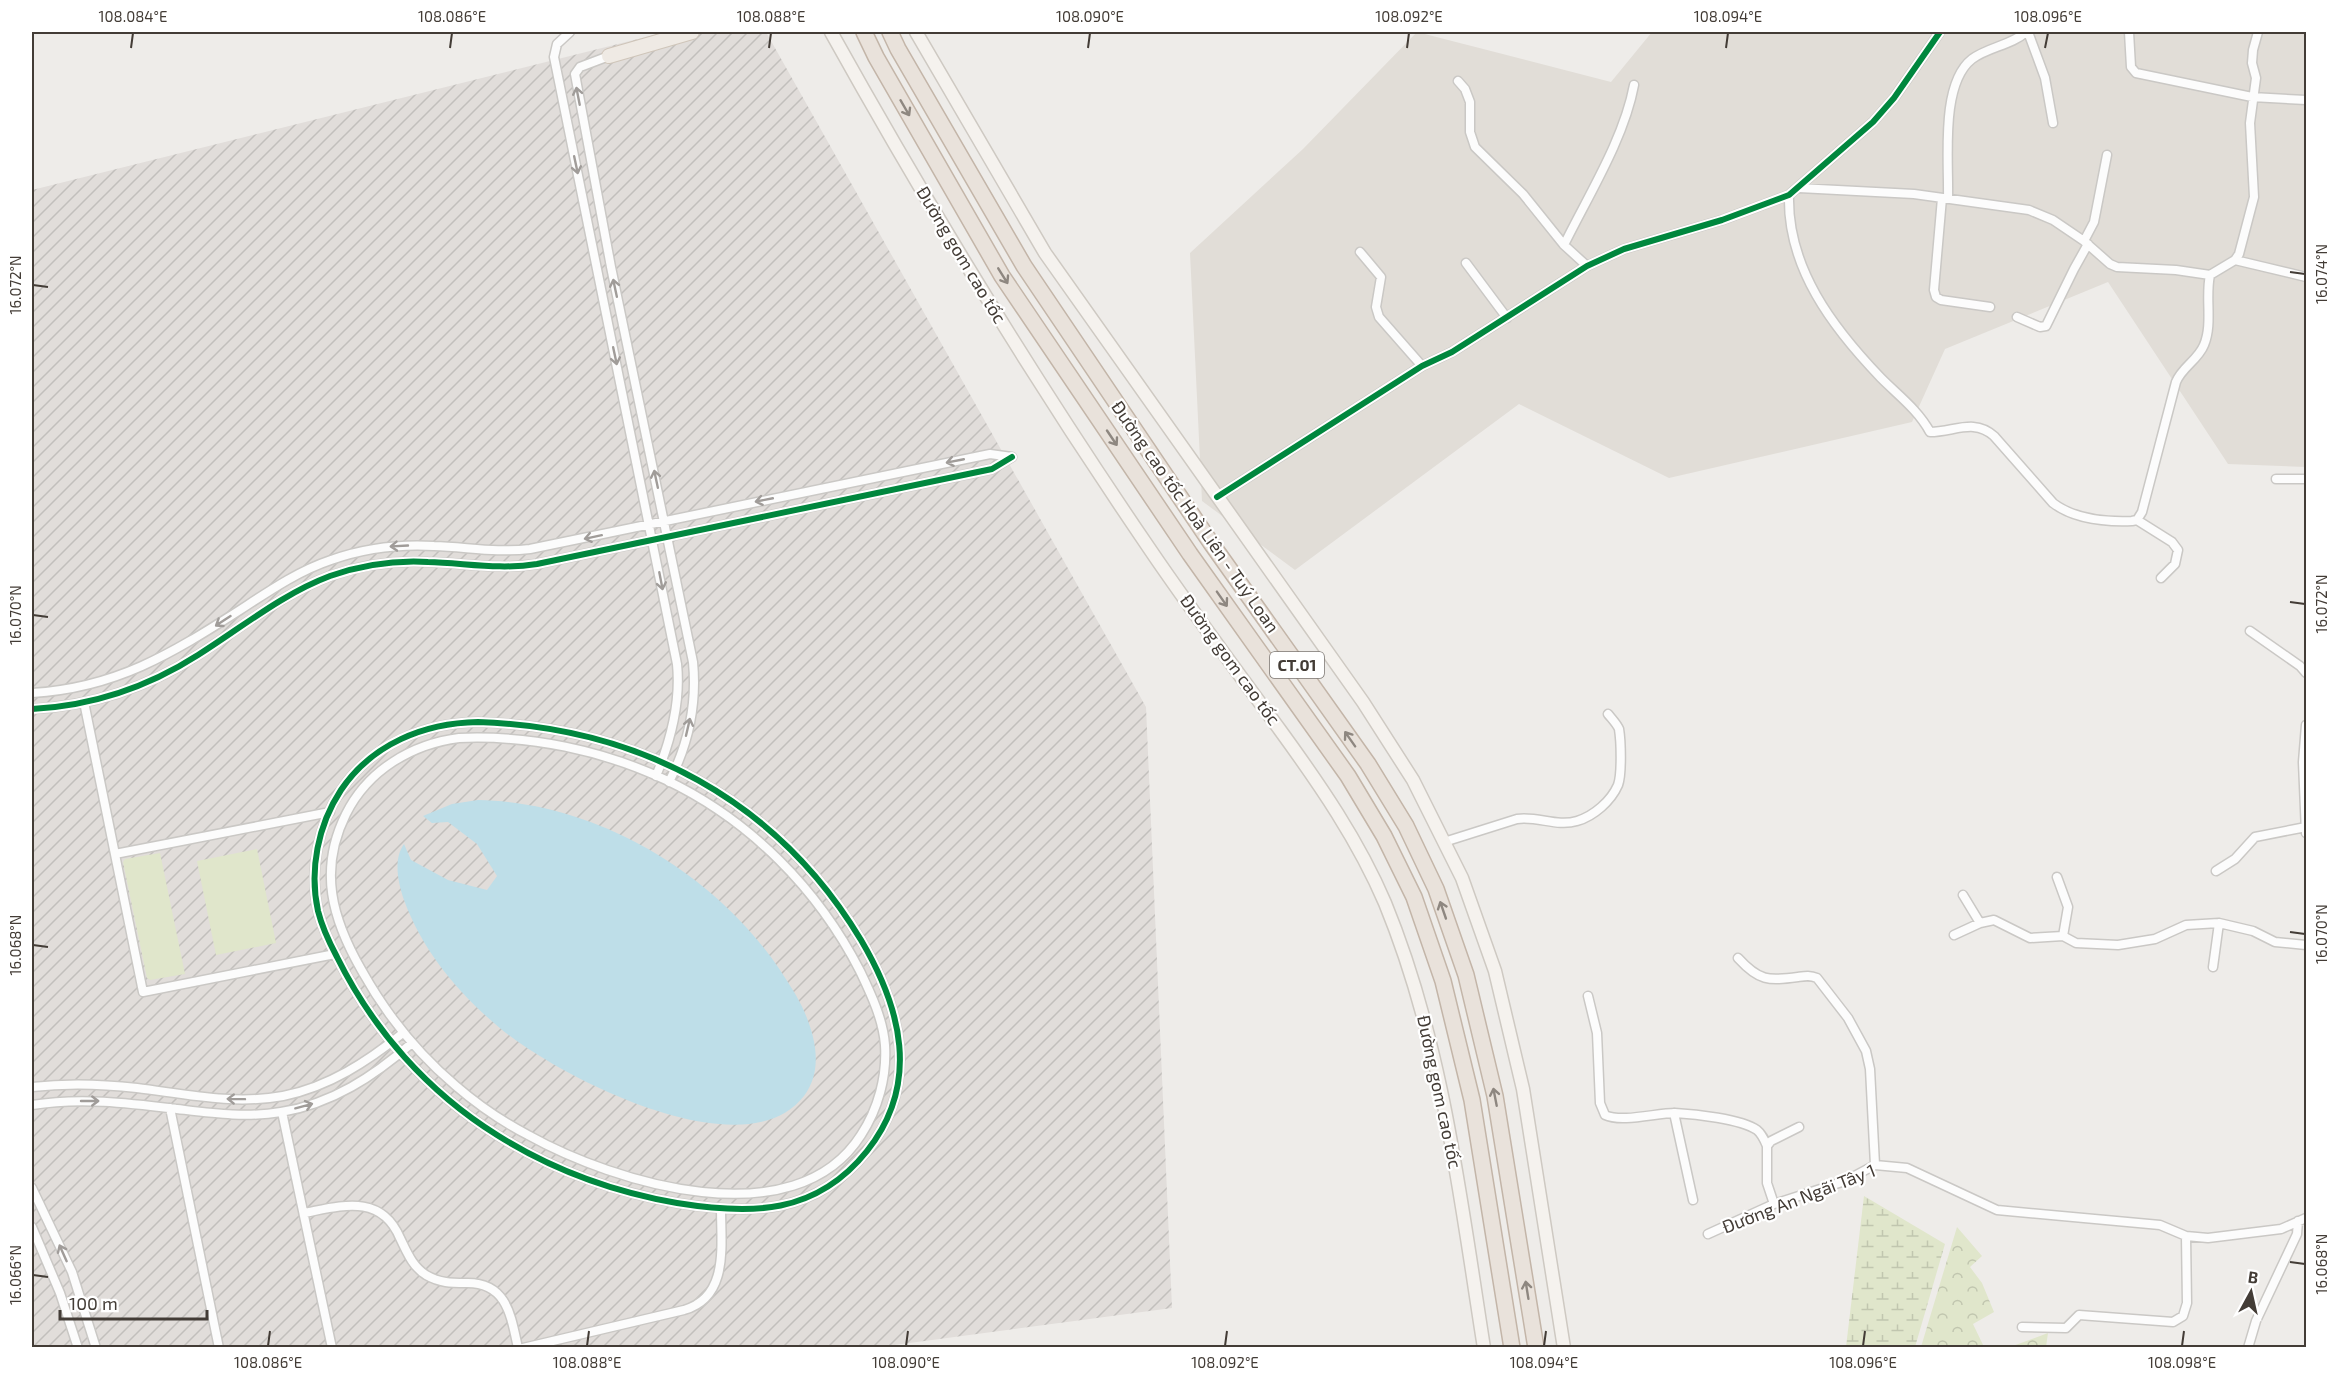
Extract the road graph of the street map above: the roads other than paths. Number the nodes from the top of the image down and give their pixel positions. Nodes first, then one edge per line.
1 (570, 32) edge
2 (693, 32) edge
3 (831, 32) edge
4 (864, 32) edge
5 (890, 32) edge
6 (916, 32) edge
7 (1940, 32) edge
8 (2027, 32) edge
9 (2127, 32) edge
10 (2258, 32) edge
11 (609, 56) joint
12 (1458, 81) dead end
13 (1634, 85) dead end
14 (2252, 97) junction
15 (2307, 100) edge
16 (2053, 123) dead end
17 (2106, 155) dead end
18 (1799, 188) junction
19 (1789, 195) junction
20 (1945, 198) junction
21 (2086, 243) junction
22 (1564, 245) junction
23 (1360, 252) dead end
24 (2235, 260) junction
25 (1466, 263) dead end
26 (1587, 266) junction
27 (2210, 275) junction
28 (2307, 277) edge
29 (1990, 307) dead end
30 (2017, 317) dead end
31 (1507, 318) junction
32 (1422, 366) junction
33 (2307, 478) edge
34 (2276, 479) dead end
35 (1217, 497) junction
36 (665, 520) junction
37 (2137, 520) junction
38 (650, 524) junction
39 (668, 536) junction
40 (653, 539) junction
41 (2161, 578) dead end
42 (2250, 631) dead end
43 (2307, 674) edge
44 (32, 693) edge
45 (84, 702) junction
46 (32, 710) edge
47 (1608, 714) dead end
48 (2307, 725) edge
49 (662, 761) junction
50 (676, 768) junction
51 (656, 776) junction
52 (669, 782) junction
53 (330, 812) junction
54 (2306, 822) edge
55 (2307, 833) edge
56 (1444, 842) junction
57 (115, 854) junction
58 (2216, 871) dead end
59 (2057, 878) dead end
60 (1963, 895) dead end
61 (837, 904) junction
62 (825, 913) junction
63 (1980, 923) junction
64 (2219, 923) junction
65 (1954, 935) dead end
66 (2063, 936) junction
67 (2307, 945) edge
68 (335, 954) junction
69 (1738, 958) dead end
70 (2213, 967) dead end
71 (1587, 996) dead end
72 (404, 1033) junction
73 (391, 1042) junction
74 (412, 1042) junction
75 (400, 1053) junction
76 (32, 1087) edge
77 (32, 1105) edge
78 (170, 1108) junction
79 (282, 1112) junction
80 (1674, 1113) junction
81 (1799, 1127) dead end
82 (856, 1143) junction
83 (1767, 1146) junction
84 (867, 1152) junction
85 (1875, 1165) junction
86 (32, 1188) edge
87 (1693, 1200) dead end
88 (1774, 1204) junction
89 (721, 1209) junction
90 (304, 1213) junction
91 (2302, 1219) edge
92 (32, 1227) edge
93 (1708, 1234) dead end
94 (2186, 1236) junction
95 (2022, 1327) dead end
96 (78, 1347) edge
97 (96, 1347) edge
98 (219, 1347) edge
99 (332, 1347) edge
100 (518, 1347) edge
101 (523, 1347) edge
102 (1484, 1347) edge
103 (1512, 1347) edge
104 (1536, 1347) edge
105 (1564, 1347) edge
106 (2248, 1347) edge

1 -> 38 street
2 - 11 main road
3 - 102 main road, Đường gom cao tốc
4 -> 103 highway, Đường cao tốc Hoà Liên - Tuý Loan / CT.01
104 -> 5 highway, Đường cao tốc Hoà Liên - Tuý Loan / CT.01
6 - 35 main road
7 - 18 street
8 - 16 street
8 - 20 street
9 - 14 street
10 - 14 street
36 -> 11 street
12 - 22 street
13 - 22 street
14 - 15 street
14 - 24 street
17 - 21 street
18 - 19 street
18 - 20 street
19 - 26 street
19 - 37 street
20 - 21 street
20 - 29 street
21 - 27 street
21 - 30 street
22 - 26 street
23 - 32 street
24 - 27 street
24 - 28 street
25 - 31 street
26 - 31 street
27 - 37 street
31 - 32 street
32 - 35 street
33 - 34 street
35 - 56 main road
36 - 38 street
36 - 39 street
39 -> 36 street
37 - 41 street
38 - 40 street
38 -> 44 street
39 - 40 street
50 -> 39 street
40 - 45 street
40 -> 49 street
42 - 43 street
45 - 46 street
45 - 57 street
47 - 56 street
48 - 54 street
49 - 50 street
49 - 51 street
49 - 53 street
50 - 52 street
50 - 61 street
51 - 52 street
51 - 72 street
52 - 62 street
53 - 57 street
53 - 68 street
54 - 55 street
54 - 58 street
56 - 105 main road
57 - 68 street
59 - 66 street
60 - 63 street
61 - 62 street
61 - 84 street
62 - 82 street
63 - 65 street
63 - 66 street
64 - 66 street
64 - 67 street
64 - 70 street
68 - 73 street
69 - 85 street
71 - 80 street
72 - 73 street
72 - 74 street
73 - 75 street
73 -> 76 street
74 - 75 street
74 - 82 street
79 -> 75 street
75 - 89 street
77 -> 78 street
78 - 79 street
78 - 98 street
79 - 90 street
80 - 83 street
80 - 87 street
81 - 83 street
82 - 84 street
83 - 88 street
84 - 89 street
85 - 88 street, Đường An Ngãi Tây 1
85 - 94 street, Đường An Ngãi Tây 1
97 -> 86 street
88 - 93 street, Đường An Ngãi Tây 1
89 - 101 street
90 - 99 street
90 - 100 street
91 - 94 street, Đường An Ngãi Tây 1
91 - 106 street
92 - 96 street
94 - 95 street

